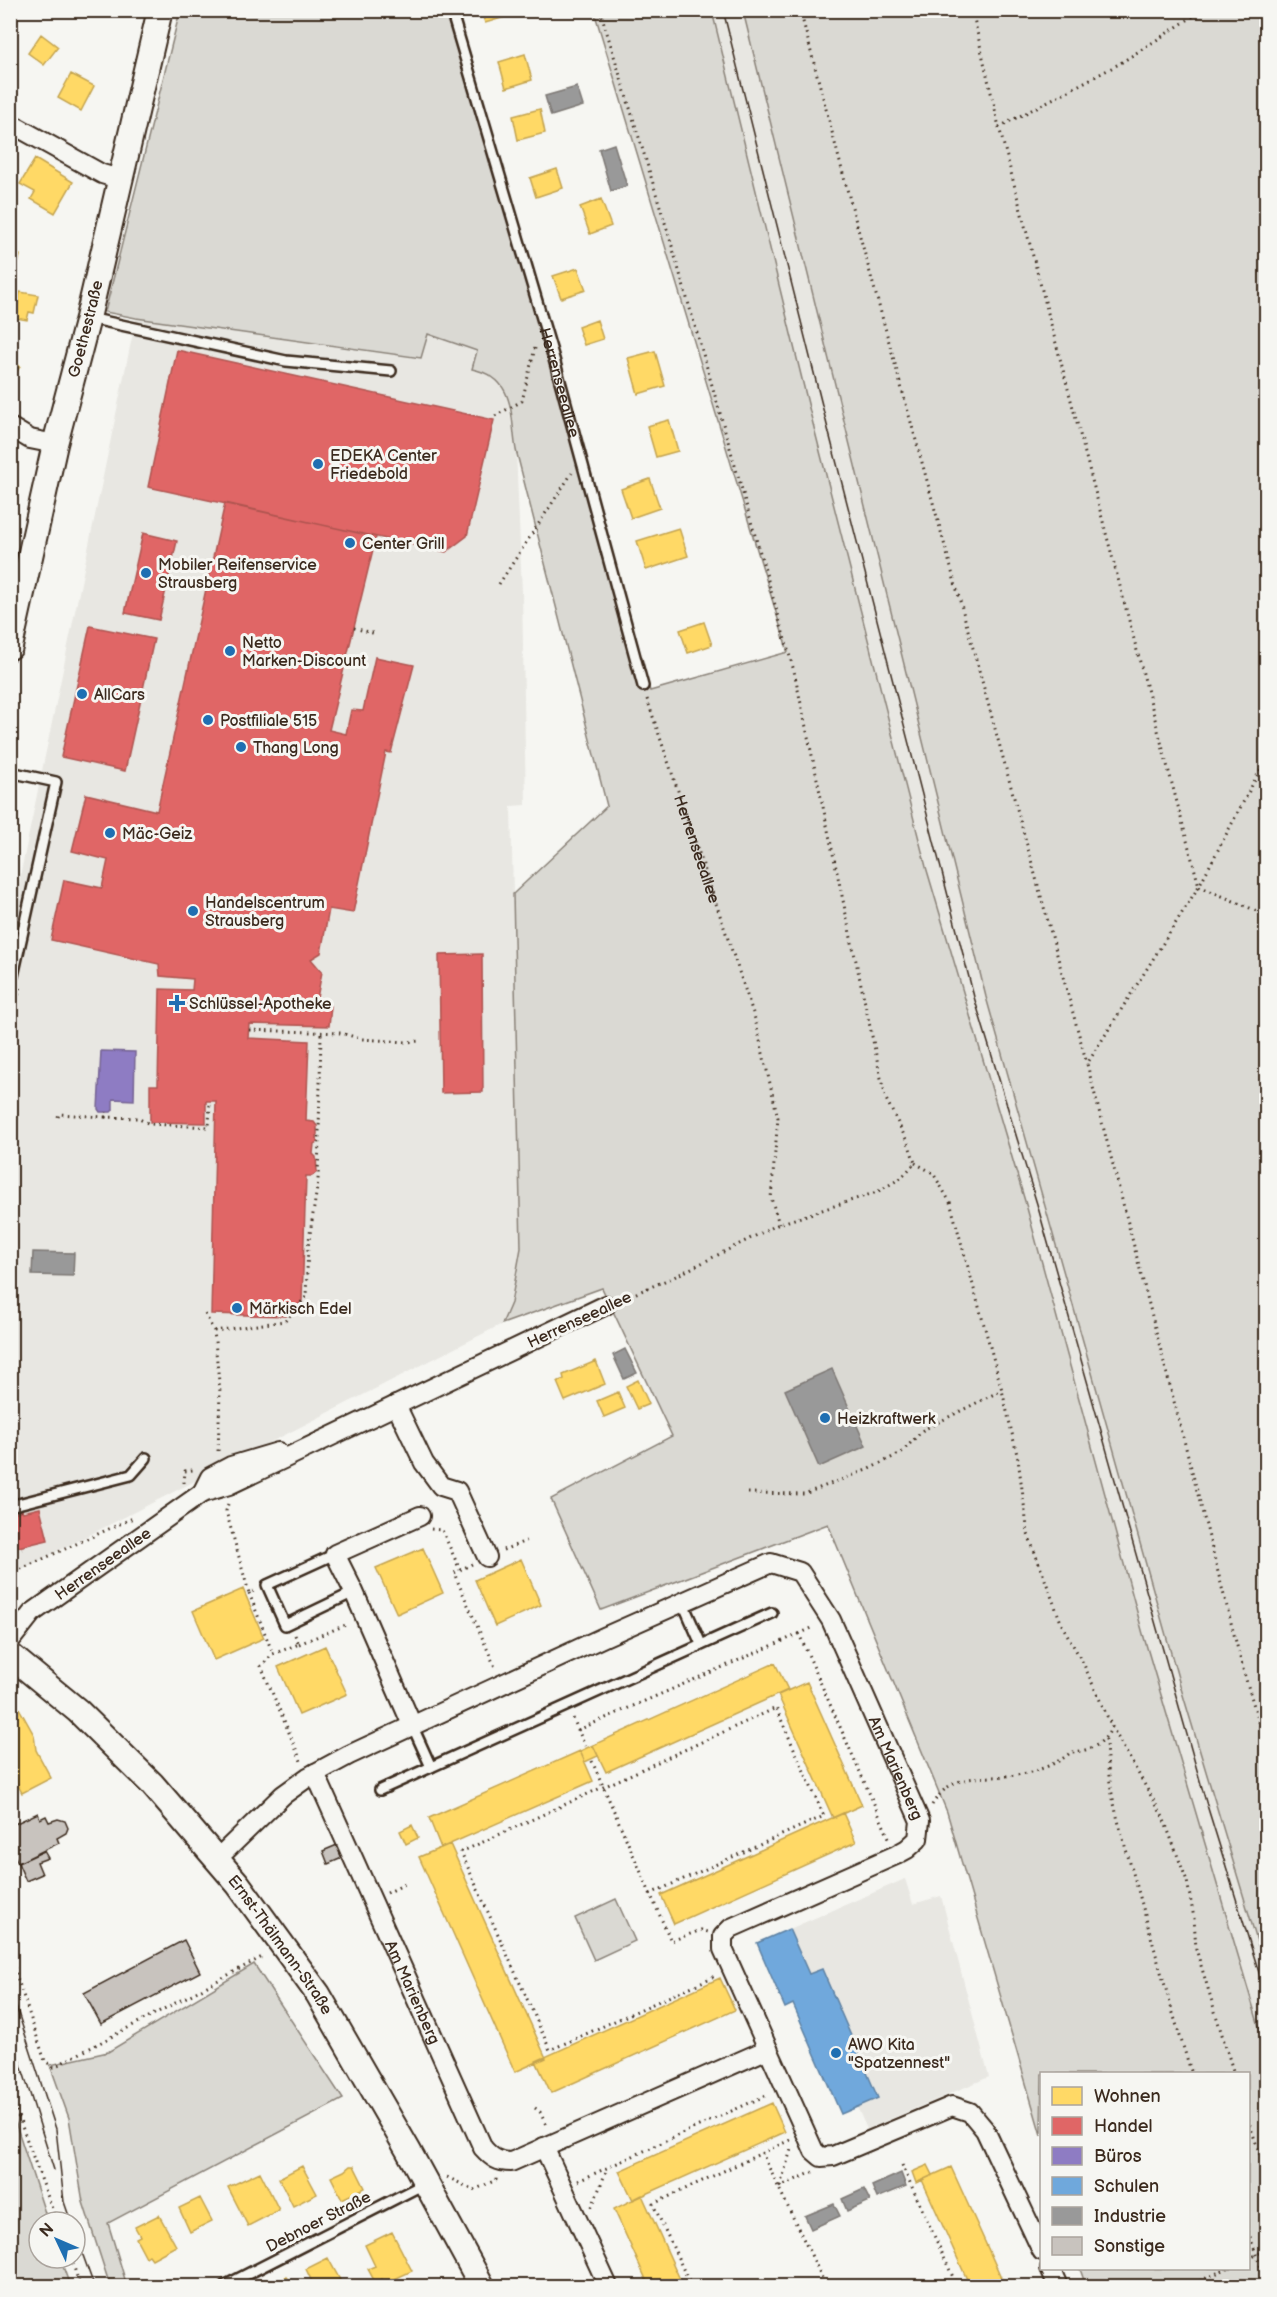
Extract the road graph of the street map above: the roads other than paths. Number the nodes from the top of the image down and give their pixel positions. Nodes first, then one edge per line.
1 (160, 10) edge
2 (451, 10) edge
3 (10, 123) edge
4 (119, 178) junction
5 (88, 318) junction
6 (391, 371) dead end
7 (10, 428) edge
8 (55, 444) junction
9 (10, 647) edge
10 (643, 686) road end
11 (10, 772) edge
12 (13, 976) dead end
13 (606, 1305) road end
14 (396, 1405) junction
15 (146, 1458) dead end
16 (10, 1506) edge
17 (424, 1523) road end
18 (335, 1554) junction
19 (487, 1557) road end
20 (354, 1592) junction
21 (682, 1601) junction
22 (772, 1613) dead end
23 (10, 1641) edge
24 (701, 1644) junction
25 (10, 1655) edge
26 (412, 1725) junction
27 (431, 1767) junction
28 (309, 1769) junction
29 (380, 1790) dead end
30 (217, 1859) junction
31 (768, 2049) junction
32 (549, 2145) junction
33 (423, 2178) junction
34 (1040, 2249) edge
35 (1051, 2270) edge
36 (224, 2286) edge
37 (482, 2286) edge
38 (608, 2286) edge
39 (1058, 2286) edge

1 - 4 main road, Goethestraße
2 - 10 lane, Herrenseeallee
3 - 4 street
4 - 5 main road, Goethestraße
5 - 6 lane
5 - 8 main road, Goethestraße
7 - 8 street
8 - 9 main road, Goethestraße
11 - 12 lane
13 - 14 street, Herrenseeallee
14 - 19 street
14 - 23 street, Herrenseeallee
15 - 16 lane
17 - 18 street
18 - 20 street
18 - 20 lane
20 - 26 street
21 - 24 lane
21 - 26 street, Am Marienberg
21 - 31 street, Am Marienberg
22 - 24 lane
24 - 27 lane
25 - 30 main road, Ernst-Thälmann-Straße
26 - 27 lane
26 - 28 street, Am Marienberg
27 - 29 lane
28 - 30 street, Am Marienberg
28 - 32 street, Am Marienberg
30 - 33 main road, Ernst-Thälmann-Straße
31 - 32 street
31 - 34 street
32 - 38 street
33 - 36 lane, Debnoer Straße
33 - 37 main road, Ernst-Thälmann-Straße
35 - 39 street

